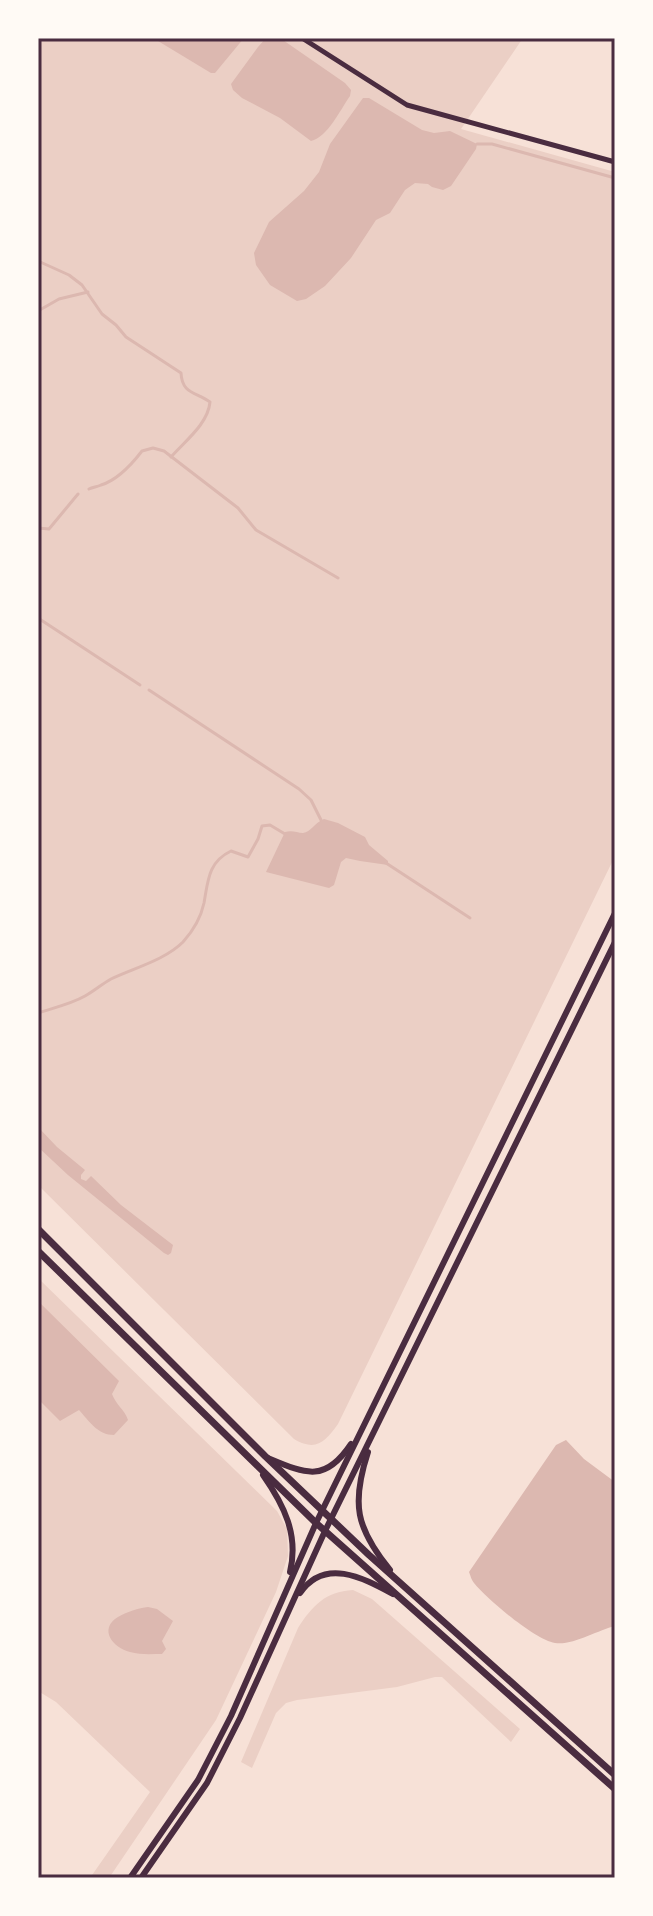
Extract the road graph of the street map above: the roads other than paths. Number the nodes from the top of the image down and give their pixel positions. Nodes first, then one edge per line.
1 (302, 38) edge
2 (615, 162) edge
3 (615, 913) edge
4 (615, 942) edge
5 (38, 1229) edge
6 (38, 1251) edge
7 (365, 1425) junction
8 (375, 1430) junction
9 (265, 1456) junction
10 (257, 1465) junction
11 (323, 1511) junction
12 (331, 1519) junction
13 (316, 1523) junction
14 (325, 1531) junction
15 (403, 1586) junction
16 (397, 1596) junction
17 (279, 1607) junction
18 (288, 1613) junction
19 (615, 1775) edge
20 (615, 1789) edge
21 (130, 1878) edge
22 (141, 1878) edge

1 - 2 street
3 - 7 street
4 - 8 street
5 - 9 main road
6 - 10 main road
7 - 9 street
7 - 11 street
8 - 12 street
8 - 15 street
9 - 11 main road
10 - 13 main road
10 - 17 street
11 - 12 main road
11 - 13 street
12 - 14 street
12 - 15 main road
13 - 14 main road
13 - 17 street
14 - 16 main road
14 - 18 street
15 - 19 main road
16 - 18 street
16 - 20 main road
17 - 21 street
18 - 22 street

